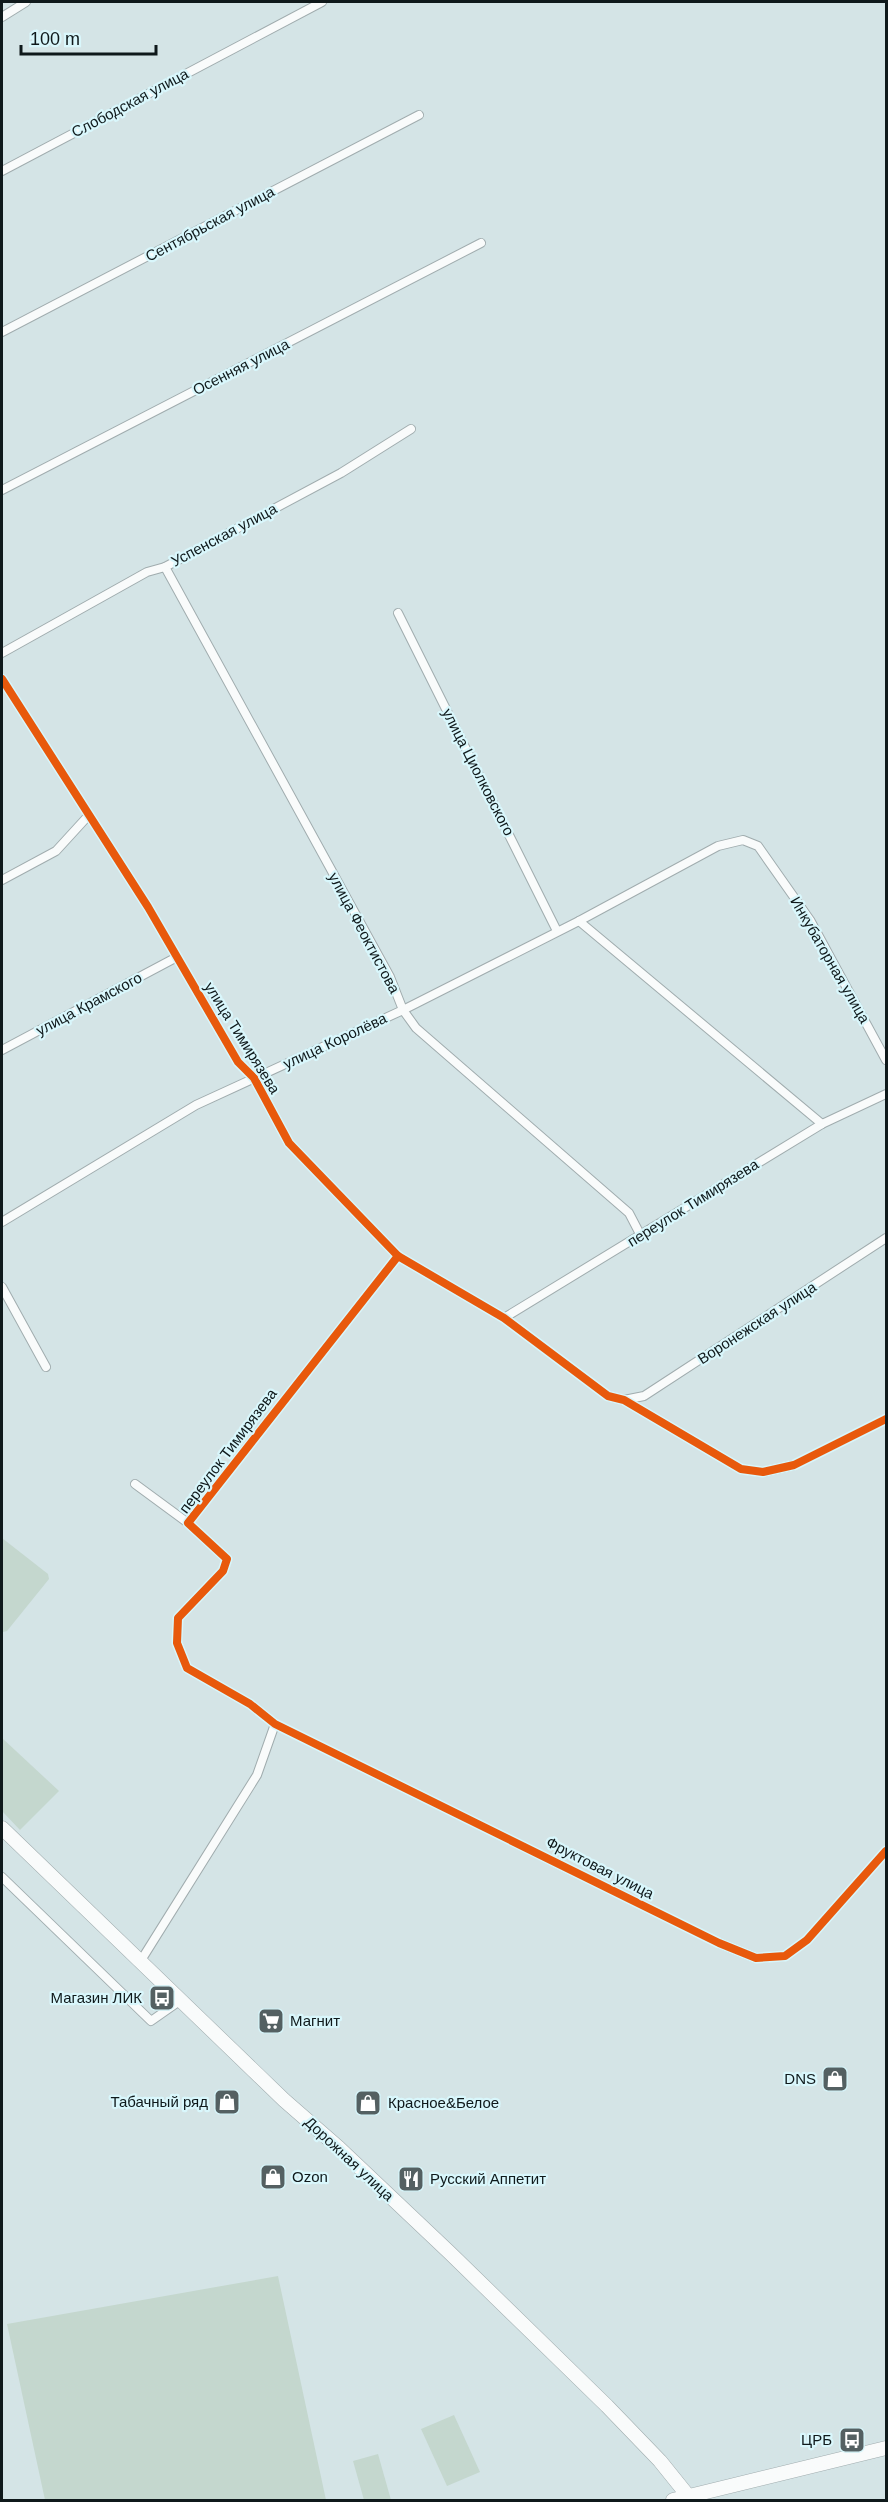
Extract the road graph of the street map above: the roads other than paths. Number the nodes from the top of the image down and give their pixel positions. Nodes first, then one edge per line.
1 (26, 2) edge
2 (322, 2) edge
3 (2, 17) edge
4 (418, 115) dead end
5 (2, 171) edge
6 (481, 243) dead end
7 (2, 333) edge
8 (411, 429) dead end
9 (2, 490) edge
10 (165, 567) junction
11 (398, 613) dead end
12 (2, 653) edge
13 (2, 679) edge
14 (88, 816) junction
15 (743, 840) joint
16 (2, 880) edge
17 (579, 921) junction
18 (557, 931) junction
19 (177, 957) junction
20 (403, 1010) junction
21 (2, 1050) edge
22 (886, 1060) edge
23 (254, 1078) junction
24 (886, 1094) edge
25 (822, 1124) junction
26 (2, 1222) edge
27 (641, 1236) junction
28 (886, 1238) edge
29 (398, 1256) junction
30 (2, 1287) edge
31 (504, 1318) junction
32 (46, 1367) dead end
33 (624, 1400) junction
34 (886, 1419) edge
35 (135, 1484) dead end
36 (188, 1522) junction
37 (275, 1724) junction
38 (2, 1828) edge
39 (886, 1851) edge
40 (2, 1877) edge
41 (140, 1962) junction
42 (181, 2000) junction
43 (886, 2448) edge
44 (689, 2497) junction
45 (673, 2500) edge

1 - 3 street
2 - 5 street, Слободская улица
4 - 7 street, Сентябрьская улица
6 - 9 street, Осенняя улица
8 - 10 street, Успенская улица
10 - 12 street, Успенская улица
10 - 20 street, улица Феоктистова
11 - 18 street, улица Циолковского
13 - 14 street, улица Тимирязева
14 - 16 street
14 - 19 street, улица Тимирязева
15 - 17 street, улица Королёва
15 - 22 street, Инкубаторная улица
17 - 18 street, улица Королёва
17 - 25 street
18 - 20 street, улица Королёва
19 - 21 street, улица Крамского
19 - 23 street, улица Тимирязева
20 - 23 street, улица Королёва
20 - 27 street, улица Феоктистова
23 - 26 street, улица Королёва
23 - 29 street, улица Тимирязева
24 - 25 street, переулок Тимирязева
25 - 27 street, переулок Тимирязева
27 - 31 street, переулок Тимирязева
28 - 33 street, Воронежская улица
29 - 31 street, улица Тимирязева
29 - 36 street, переулок Тимирязева
30 - 32 street
31 - 33 street, улица Тимирязева
33 - 34 street, улица Тимирязева
35 - 36 street
36 - 37 street, переулок Тимирязева
37 - 39 street, Фруктовая улица
37 - 41 street
38 - 41 main road, Дорожная улица
40 - 42 street
41 - 42 main road, Дорожная улица
42 - 44 main road, Дорожная улица
43 - 44 main road
44 - 45 main road

